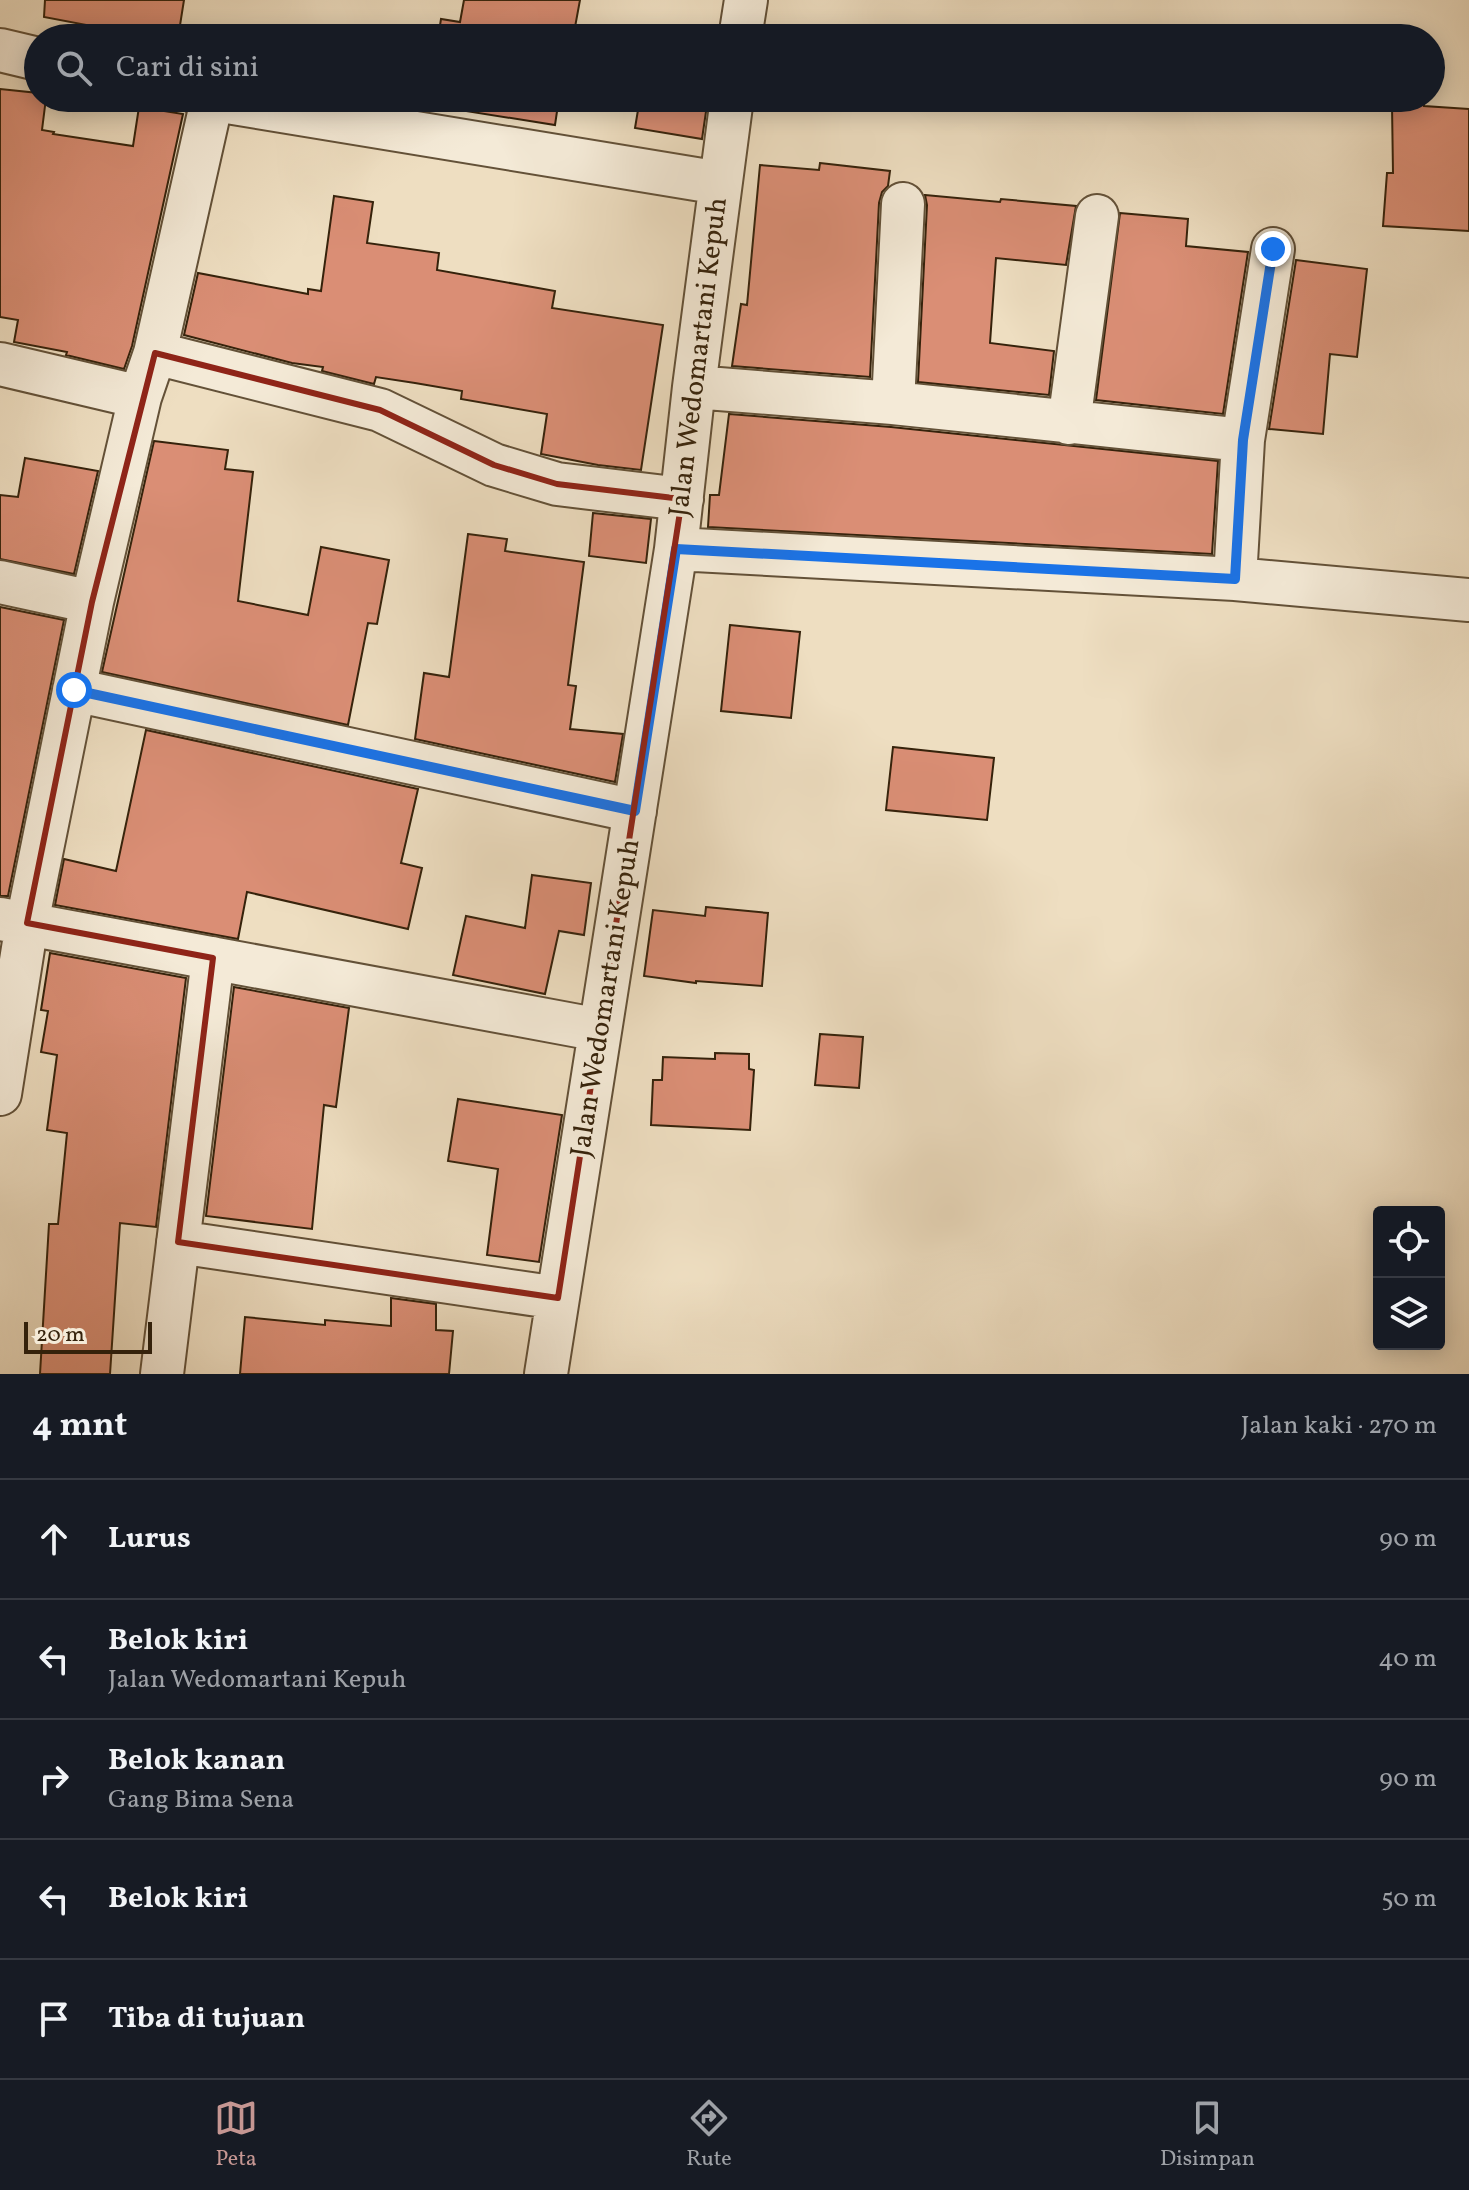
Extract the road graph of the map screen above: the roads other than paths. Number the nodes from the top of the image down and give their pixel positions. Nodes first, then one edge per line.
1 (746, 0) edge
2 (742, 24) edge
3 (0, 50) edge
4 (24, 56) edge
5 (205, 112) edge
6 (287, 112) edge
7 (730, 112) edge
8 (720, 183) junction
9 (903, 204) dead end
10 (1097, 216) dead end
11 (1273, 249) dead end
12 (155, 353) junction
13 (0, 364) edge
14 (694, 387) junction
15 (140, 397) junction
16 (893, 403) junction
17 (1069, 423) junction
18 (1243, 440) junction
19 (682, 499) junction
20 (676, 549) junction
21 (1235, 579) junction
22 (0, 582) edge
23 (1469, 600) edge
24 (92, 602) junction
25 (74, 690) junction
26 (635, 811) junction
27 (14, 921) edge
28 (213, 958) junction
29 (600, 1030) junction
30 (0, 1094) edge
31 (178, 1242) junction
32 (558, 1298) junction
33 (162, 1374) edge
34 (546, 1374) edge

1 - 2 street
3 - 4 street
5 - 12 street
6 - 8 street
7 - 8 street, Jalan Wedomartani Kepuh
8 - 14 street, Jalan Wedomartani Kepuh
9 - 16 street
10 - 17 street
11 - 18 street
12 - 15 street
12 - 19 street
13 - 15 street
14 - 16 street
14 - 19 street, Jalan Wedomartani Kepuh
15 - 24 street
16 - 17 street
17 - 18 street
18 - 21 street
19 - 20 street, Jalan Wedomartani Kepuh
20 - 21 street
20 - 26 street, Jalan Wedomartani Kepuh
21 - 23 street
22 - 24 street
24 - 25 street
25 - 26 street
25 - 27 street
26 - 29 street, Jalan Wedomartani Kepuh
27 - 28 street
27 - 30 street
28 - 29 street
28 - 31 street
29 - 32 street, Jalan Wedomartani Kepuh
31 - 32 street
31 - 33 street
32 - 34 street, Jalan Wedomartani Kepuh

